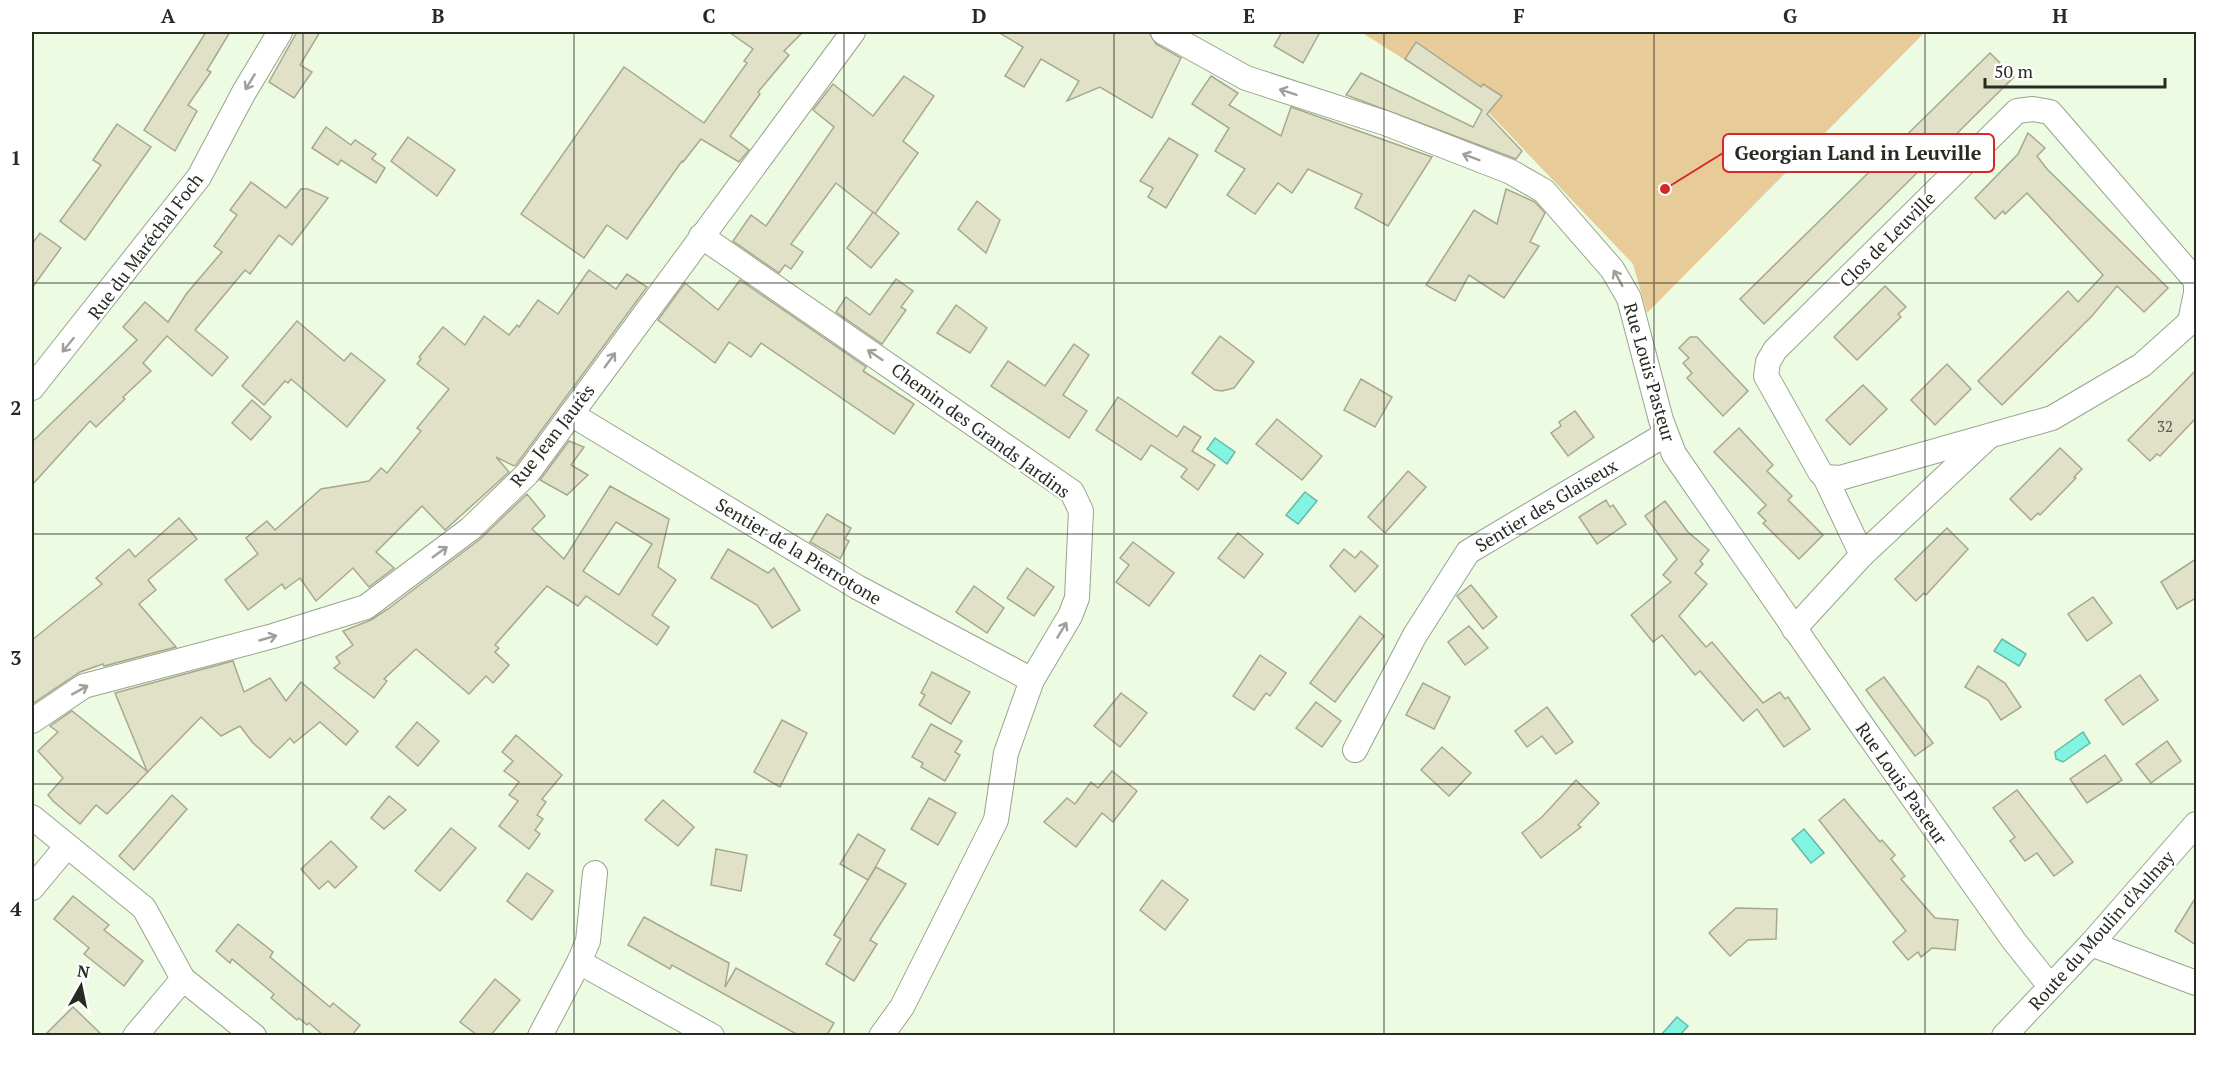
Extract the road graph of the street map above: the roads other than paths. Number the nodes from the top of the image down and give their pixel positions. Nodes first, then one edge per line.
1 (280, 32) edge
2 (853, 32) edge
3 (1163, 32) edge
4 (701, 236) junction
5 (2196, 291) edge
6 (32, 388) edge
7 (571, 414) junction
8 (1666, 434) junction
9 (1989, 436) junction
10 (1825, 477) junction
11 (1862, 555) junction
12 (1794, 629) junction
13 (1032, 680) junction
14 (32, 722) edge
15 (1355, 750) dead end
16 (32, 817) edge
17 (2196, 824) edge
18 (67, 846) junction
19 (595, 873) dead end
20 (32, 888) edge
21 (2091, 944) junction
22 (579, 962) junction
23 (183, 979) junction
24 (2196, 983) edge
25 (2050, 986) junction
26 (135, 1035) edge
27 (254, 1035) edge
28 (540, 1035) edge
29 (712, 1035) edge
30 (881, 1035) edge
31 (2004, 1035) edge

1 -> 6 street, Rue du Maréchal Foch
2 - 4 street, Rue Jean Jaurès
8 -> 3 street, Rue Louis Pasteur
7 -> 4 street, Rue Jean Jaurès
13 -> 4 street, Chemin des Grands Jardins
5 - 9 street, Clos de Leuville
5 - 10 street, Clos de Leuville
7 - 13 street, Sentier de la Pierrotone
14 -> 7 street, Rue Jean Jaurès
8 - 12 street, Rue Louis Pasteur
8 - 15 street, Sentier des Glaiseux
9 - 10 street, Clos de Leuville
9 - 11 street, Clos de Leuville
10 - 11 street, Clos de Leuville
11 - 12 street, Clos de Leuville
12 - 25 street, Rue Louis Pasteur
13 - 30 street, Chemin des Grands Jardins
16 - 18 street
17 - 21 street, Route du Moulin d'Aulnay
18 - 20 street
18 - 23 street
19 - 22 street
21 - 24 street
21 - 25 street, Route du Moulin d'Aulnay
22 - 28 street
22 - 29 street
23 - 26 street
23 - 27 street
25 - 31 street, Route du Moulin d'Aulnay

